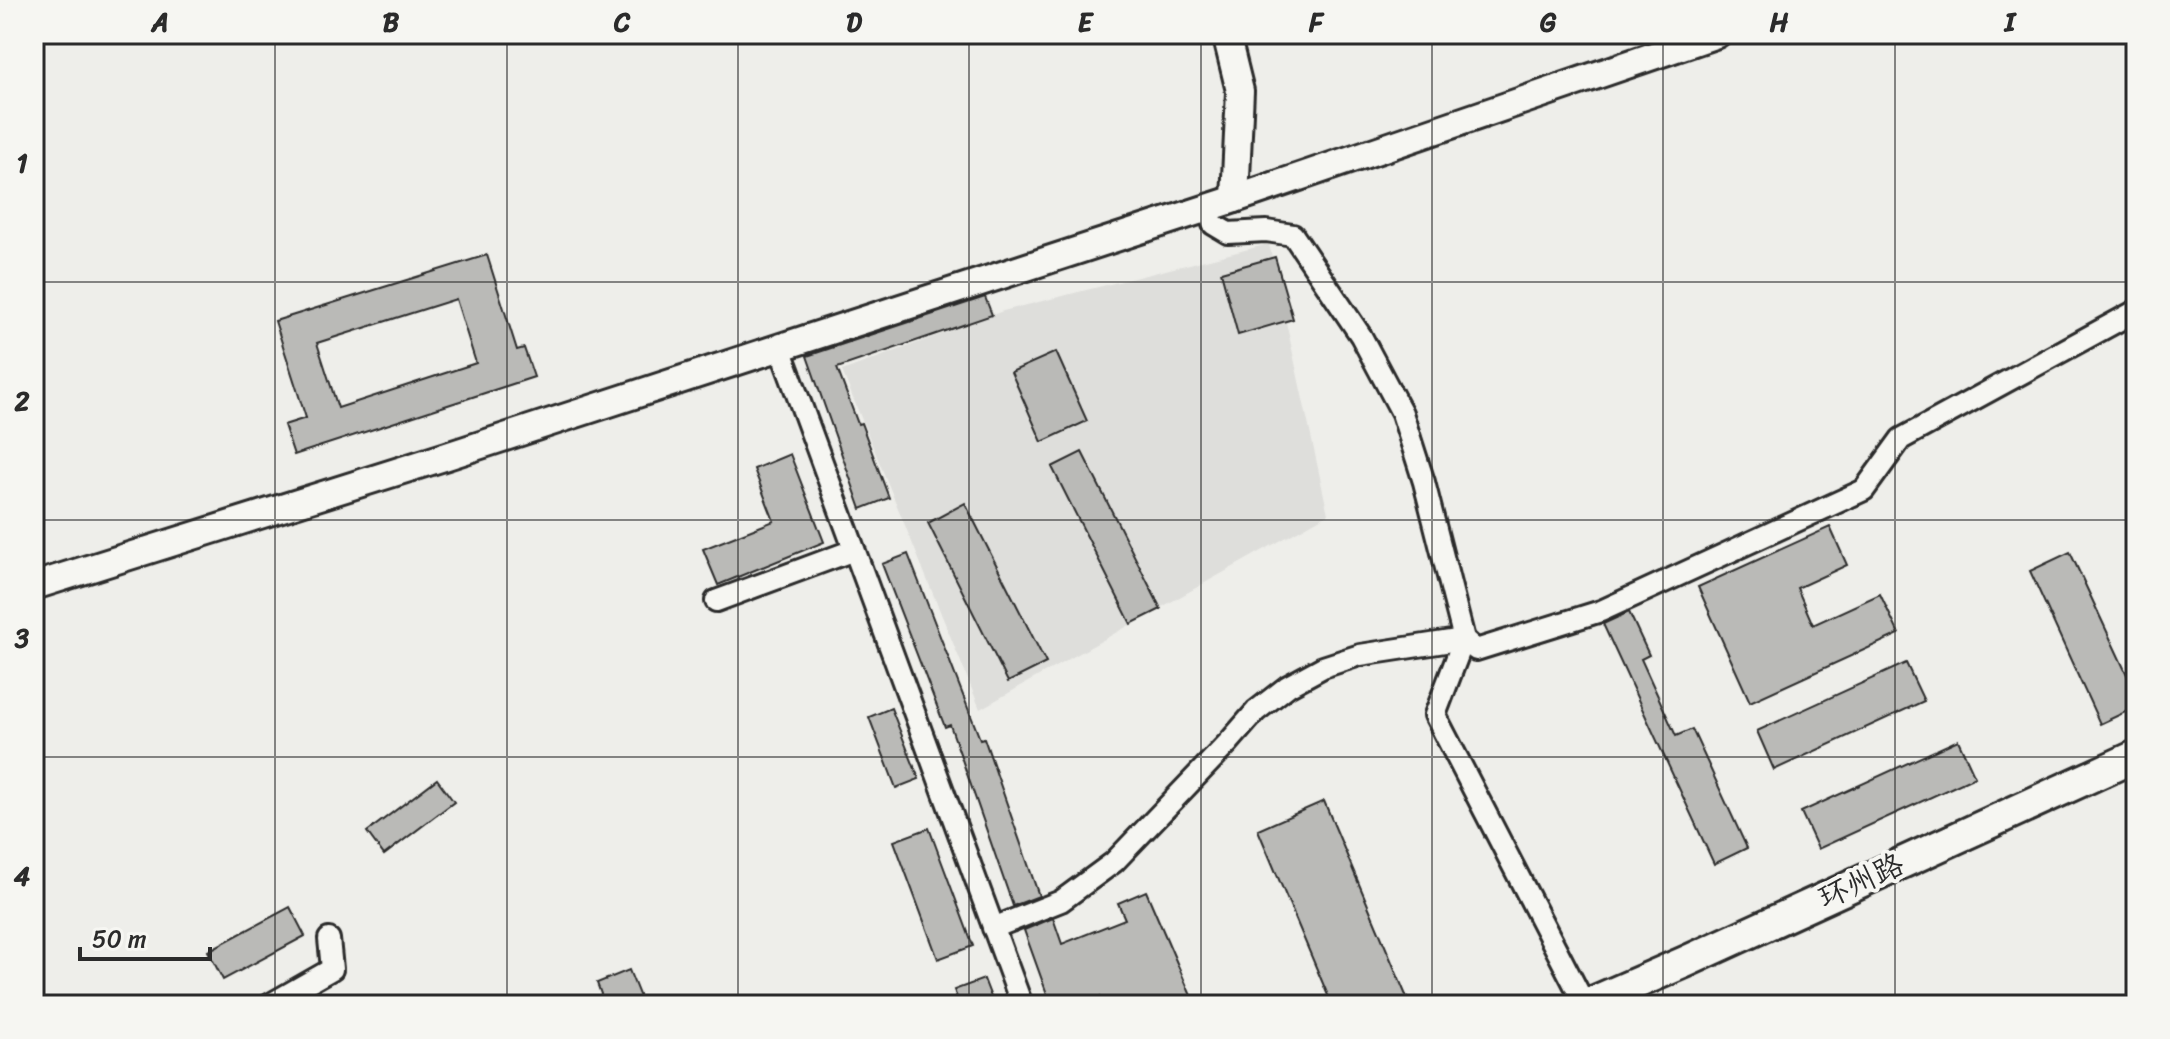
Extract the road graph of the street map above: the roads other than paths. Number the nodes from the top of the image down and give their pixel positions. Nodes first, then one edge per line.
1 (1226, 34) edge
2 (1717, 34) edge
3 (1235, 199) junction
4 (1208, 207) junction
5 (2136, 311) edge
6 (780, 348) junction
7 (854, 550) junction
8 (34, 586) edge
9 (716, 601) dead end
10 (1464, 639) junction
11 (2136, 756) edge
12 (993, 928) junction
13 (329, 939) dead end
14 (269, 1005) edge
15 (1022, 1005) edge
16 (1586, 1005) edge

1 - 3 street
2 - 3 street
3 - 4 street
4 - 6 street
4 - 10 street
5 - 10 street
6 - 7 street
6 - 8 street
7 - 9 street
7 - 12 street
10 - 12 street
10 - 16 street
11 - 16 main road, 环州路
12 - 15 street
13 - 14 street

